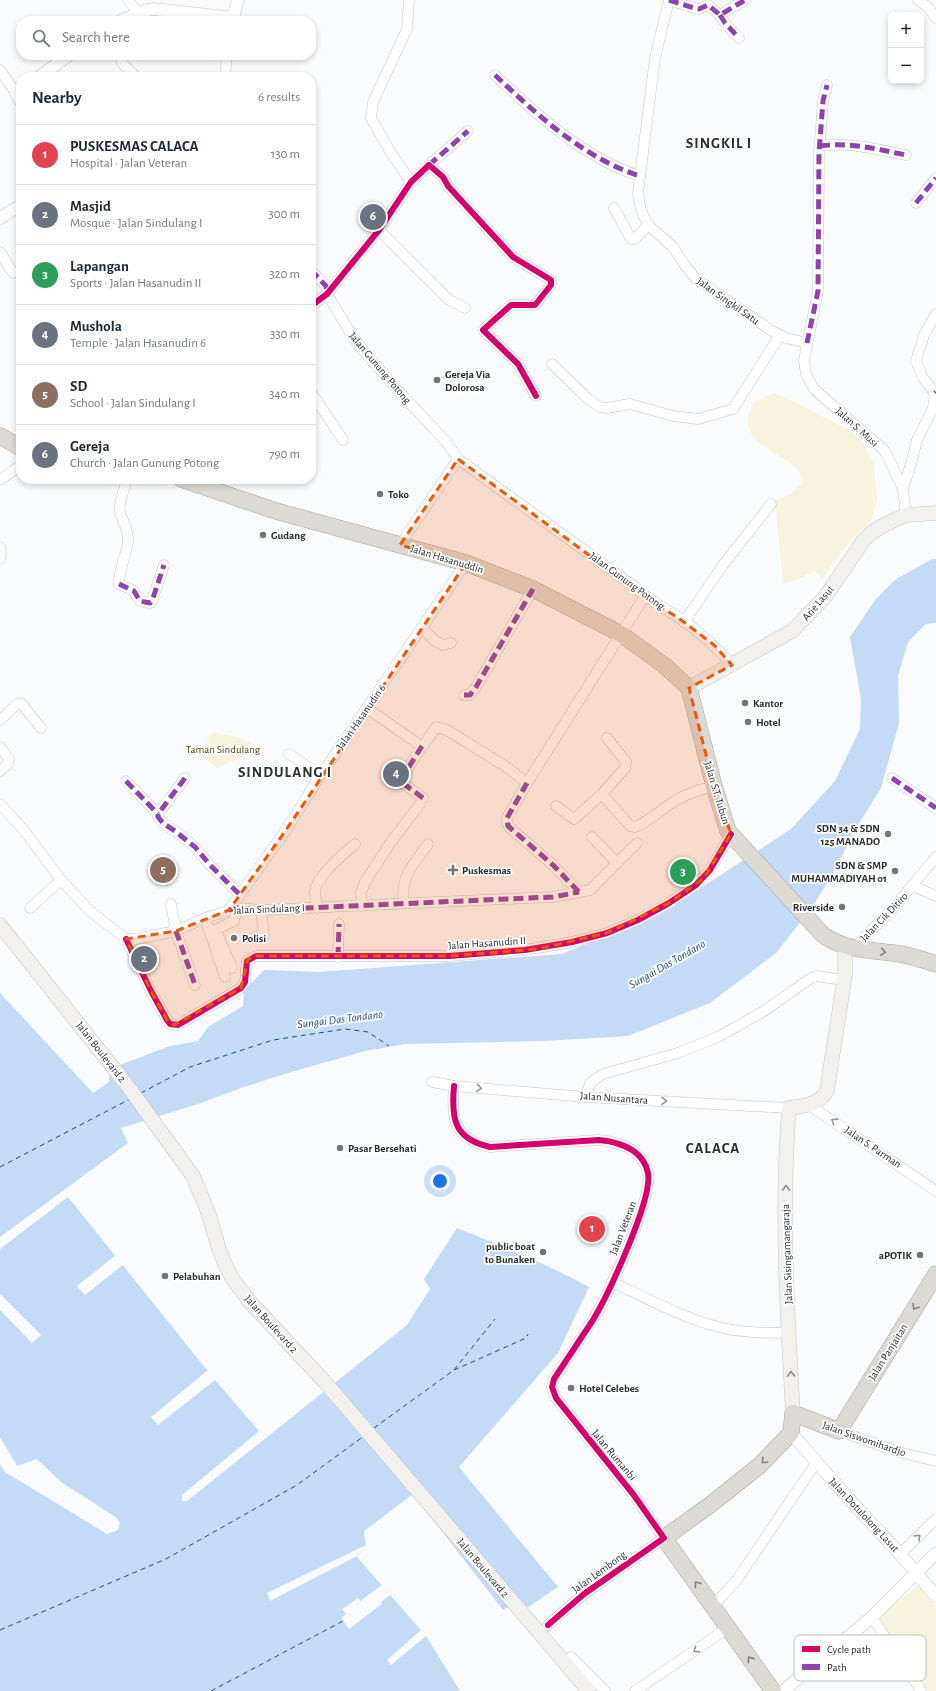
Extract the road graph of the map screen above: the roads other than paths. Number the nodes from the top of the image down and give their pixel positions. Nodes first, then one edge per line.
1 (128, 0) edge
2 (238, 0) edge
3 (409, 0) edge
4 (669, 0) edge
5 (745, 0) edge
6 (918, 0) edge
7 (138, 13) junction
8 (720, 15) junction
9 (131, 16) edge
10 (204, 16) edge
11 (234, 16) edge
12 (936, 18) edge
13 (739, 38) dead end
14 (62, 60) edge
15 (122, 60) edge
16 (227, 60) edge
17 (0, 70) edge
18 (46, 72) edge
19 (131, 72) edge
20 (225, 72) edge
21 (495, 75) dead end
22 (826, 85) dead end
23 (16, 91) edge
24 (468, 131) dead end
25 (820, 146) junction
26 (906, 155) dead end
27 (429, 165) junction
28 (640, 176) junction
29 (936, 178) edge
30 (411, 182) junction
31 (916, 203) dead end
32 (16, 208) edge
33 (614, 208) dead end
34 (0, 218) edge
35 (648, 225) junction
36 (379, 230) junction
37 (0, 252) edge
38 (13, 273) dead end
39 (316, 275) edge
40 (328, 294) junction
41 (316, 302) edge
42 (465, 308) dead end
43 (936, 314) edge
44 (780, 335) junction
45 (807, 343) junction
46 (552, 364) dead end
47 (936, 393) edge
48 (536, 396) dead end
49 (316, 400) edge
50 (0, 436) edge
51 (343, 440) dead end
52 (16, 445) edge
53 (458, 459) junction
54 (16, 469) edge
55 (0, 480) edge
56 (127, 484) edge
57 (197, 484) edge
58 (903, 489) junction
59 (771, 504) dead end
60 (936, 513) edge
61 (906, 515) junction
62 (400, 545) junction
63 (0, 547) edge
64 (0, 559) edge
65 (466, 563) junction
66 (164, 565) dead end
67 (533, 590) junction
68 (645, 596) junction
69 (684, 622) junction
70 (422, 628) junction
71 (621, 634) junction
72 (451, 643) dead end
73 (732, 665) junction
74 (689, 688) junction
75 (464, 696) dead end
76 (367, 708) junction
77 (0, 720) edge
78 (41, 728) dead end
79 (607, 738) dead end
80 (422, 746) junction
81 (0, 747) edge
82 (289, 754) dead end
83 (0, 771) edge
84 (185, 778) dead end
85 (892, 778) dead end
86 (318, 779) junction
87 (126, 781) dead end
88 (527, 783) junction
89 (714, 786) junction
90 (602, 794) junction
91 (0, 804) edge
92 (556, 806) dead end
93 (936, 808) edge
94 (158, 814) junction
95 (592, 837) dead end
96 (735, 840) junction
97 (637, 843) dead end
98 (355, 844) dead end
99 (428, 844) dead end
100 (936, 857) edge
101 (617, 863) junction
102 (61, 880) junction
103 (913, 886) junction
104 (579, 892) junction
105 (240, 895) junction
106 (936, 896) edge
107 (404, 903) junction
108 (171, 904) dead end
109 (362, 906) junction
110 (30, 908) dead end
111 (317, 908) junction
112 (233, 909) junction
113 (260, 910) junction
114 (205, 918) junction
115 (339, 924) dead end
116 (0, 925) edge
117 (176, 931) junction
118 (126, 938) junction
119 (253, 938) dead end
120 (839, 943) junction
121 (338, 956) junction
122 (936, 964) edge
123 (232, 968) dead end
124 (225, 977) dead end
125 (841, 978) junction
126 (195, 985) dead end
127 (436, 1082) dead end
128 (454, 1086) junction
129 (586, 1096) junction
130 (815, 1102) junction
131 (789, 1108) junction
132 (936, 1191) edge
133 (936, 1274) edge
134 (612, 1282) junction
135 (790, 1333) junction
136 (552, 1384) joint
137 (793, 1413) junction
138 (839, 1431) junction
139 (791, 1433) junction
140 (936, 1461) edge
141 (816, 1463) junction
142 (936, 1519) edge
143 (664, 1538) junction
144 (936, 1553) edge
145 (900, 1554) junction
146 (916, 1573) junction
147 (936, 1596) edge
148 (713, 1606) junction
149 (872, 1617) junction
150 (548, 1624) dead end
151 (728, 1628) junction
152 (850, 1635) edge
153 (884, 1635) edge
154 (571, 1657) dead end
155 (795, 1681) edge
156 (914, 1681) edge
157 (589, 1691) edge
158 (605, 1691) edge
159 (635, 1691) edge
160 (773, 1691) edge
161 (783, 1691) edge
162 (921, 1691) edge

1 - 7 street
2 - 11 street
3 - 30 street
4 - 8 street
4 - 28 street, Jalan Singkil Satu
5 - 8 street
6 - 12 street
7 - 9 street
7 - 10 street
8 - 13 street
14 - 18 street
15 - 19 street
16 - 20 street
17 - 23 street
21 - 28 street
22 - 25 street, Jalan S. Musi
24 - 27 street
25 - 26 street
25 - 45 street, Jalan S. Musi
27 - 30 street
27 - 48 street
28 - 35 street, Jalan Singkil Satu
29 - 31 street
30 - 36 street
32 - 34 street
33 - 35 street
35 - 44 street, Jalan Singkil Satu
36 - 40 street
36 - 42 street
37 - 38 street
39 - 40 street, Jalan Gunung Potong
40 - 41 street
40 - 53 street, Jalan Gunung Potong
43 - 47 street
44 - 45 street, Jalan Singkil Satu
44 - 46 street
45 - 58 street, Jalan S. Musi
47 - 58 street
49 - 51 street
50 - 52 highway
53 - 62 street
53 - 68 street, Jalan Gunung Potong
54 - 55 street
56 - 66 street
57 - 62 highway, Jalan Hasanuddin
58 - 61 street, Jalan S. Musi
59 - 69 street
60 - 61 main road, Arie Lasut
61 - 73 main road, Arie Lasut
62 - 65 highway, Jalan Hasanuddin
63 - 64 street
65 - 67 highway, Jalan Hasanuddin
65 - 70 street, Jalan Hasanudin 6
67 - 71 highway, Jalan Hasanuddin
67 - 75 street
68 - 69 street, Jalan Gunung Potong
68 - 71 street
69 - 73 street, Jalan Gunung Potong
70 - 72 street
70 - 76 street, Jalan Hasanudin 6
71 - 74 highway, Jalan Hasanuddin
71 - 88 street
73 - 74 main road, Arie Lasut
74 - 89 highway, Jalan S.T. Tubun
76 - 80 street
76 - 86 street, Jalan Hasanudin 6
77 - 78 street
79 - 90 street
80 - 88 street
80 - 109 street
81 - 83 street
82 - 86 street
84 - 94 street
85 - 93 street
86 - 105 street, Jalan Hasanudin 6
87 - 94 street
88 - 104 street
89 - 90 street
89 - 96 highway, Jalan S.T. Tubun
90 - 92 street
91 - 102 street
94 - 105 street
95 - 101 street
96 - 120 highway, Jalan S.T. Tubun
96 - 121 street, Jalan Hasanudin II
97 - 101 street, Jalan Sindulang I
98 - 111 street
99 - 107 street
100 - 103 street, Jalan Cik Ditiro
101 - 104 street, Jalan Sindulang I
102 - 110 street
102 - 118 street
103 - 106 street, Jalan Cik Ditiro
103 - 120 street, Jalan Cik Ditiro
104 - 107 street, Jalan Sindulang I
105 - 112 street, Jalan Hasanudin 6
107 - 109 street, Jalan Sindulang I
108 - 117 street
109 - 111 street, Jalan Sindulang I
111 - 113 street, Jalan Sindulang I
112 - 113 street, Jalan Sindulang I
112 - 114 street, Jalan Sindulang I
112 - 123 street, Jalan Hasanudin 6
113 - 119 street
114 - 117 street, Jalan Sindulang I
114 - 124 street
115 - 121 street
116 - 157 main road, Jalan Boulevard 2
117 - 118 street, Jalan Sindulang I
117 - 126 street
118 - 121 street, Jalan Hasanudin II
120 -> 122 highway
120 - 125 main road
125 - 129 street
125 - 130 main road
127 - 128 street, Jalan Nusantara
128 -> 129 street, Jalan Nusantara
128 - 134 street, Jalan Veteran
129 -> 131 street, Jalan Nusantara
130 - 131 main road
132 -> 130 street, Jalan S. Parman
135 -> 131 main road, Jalan Sisingamangaraja
133 -> 138 highway, Jalan Panjaitan
134 - 135 street
134 - 136 street, Jalan Veteran
137 -> 135 main road, Jalan Sisingamangaraja
136 - 143 street, Jalan Rumanbi
137 - 138 highway, Jalan Siswomihardjo
137 - 139 highway, Jalan Sisingamangaraja
138 - 140 street, Jalan Siswomihardjo
139 - 141 street, Jalan Dotulolong Lasut
139 -> 143 highway, Jalan Lembong
141 - 145 street, Jalan Dotulolong Lasut
141 - 148 street
145 -> 142 street
148 -> 143 highway, Jalan Rumanbi
143 - 150 street, Jalan Lembong
144 - 146 street
145 - 146 street, Jalan Dotulolong Lasut
146 - 147 street, Jalan Dotulolong Lasut
146 - 149 street
148 - 151 highway, Jalan Rumanbi
149 - 152 street
149 - 153 street
151 -> 159 street
160 -> 151 highway, Jalan Rumanbi
154 - 158 street
155 - 161 street
156 - 162 street

